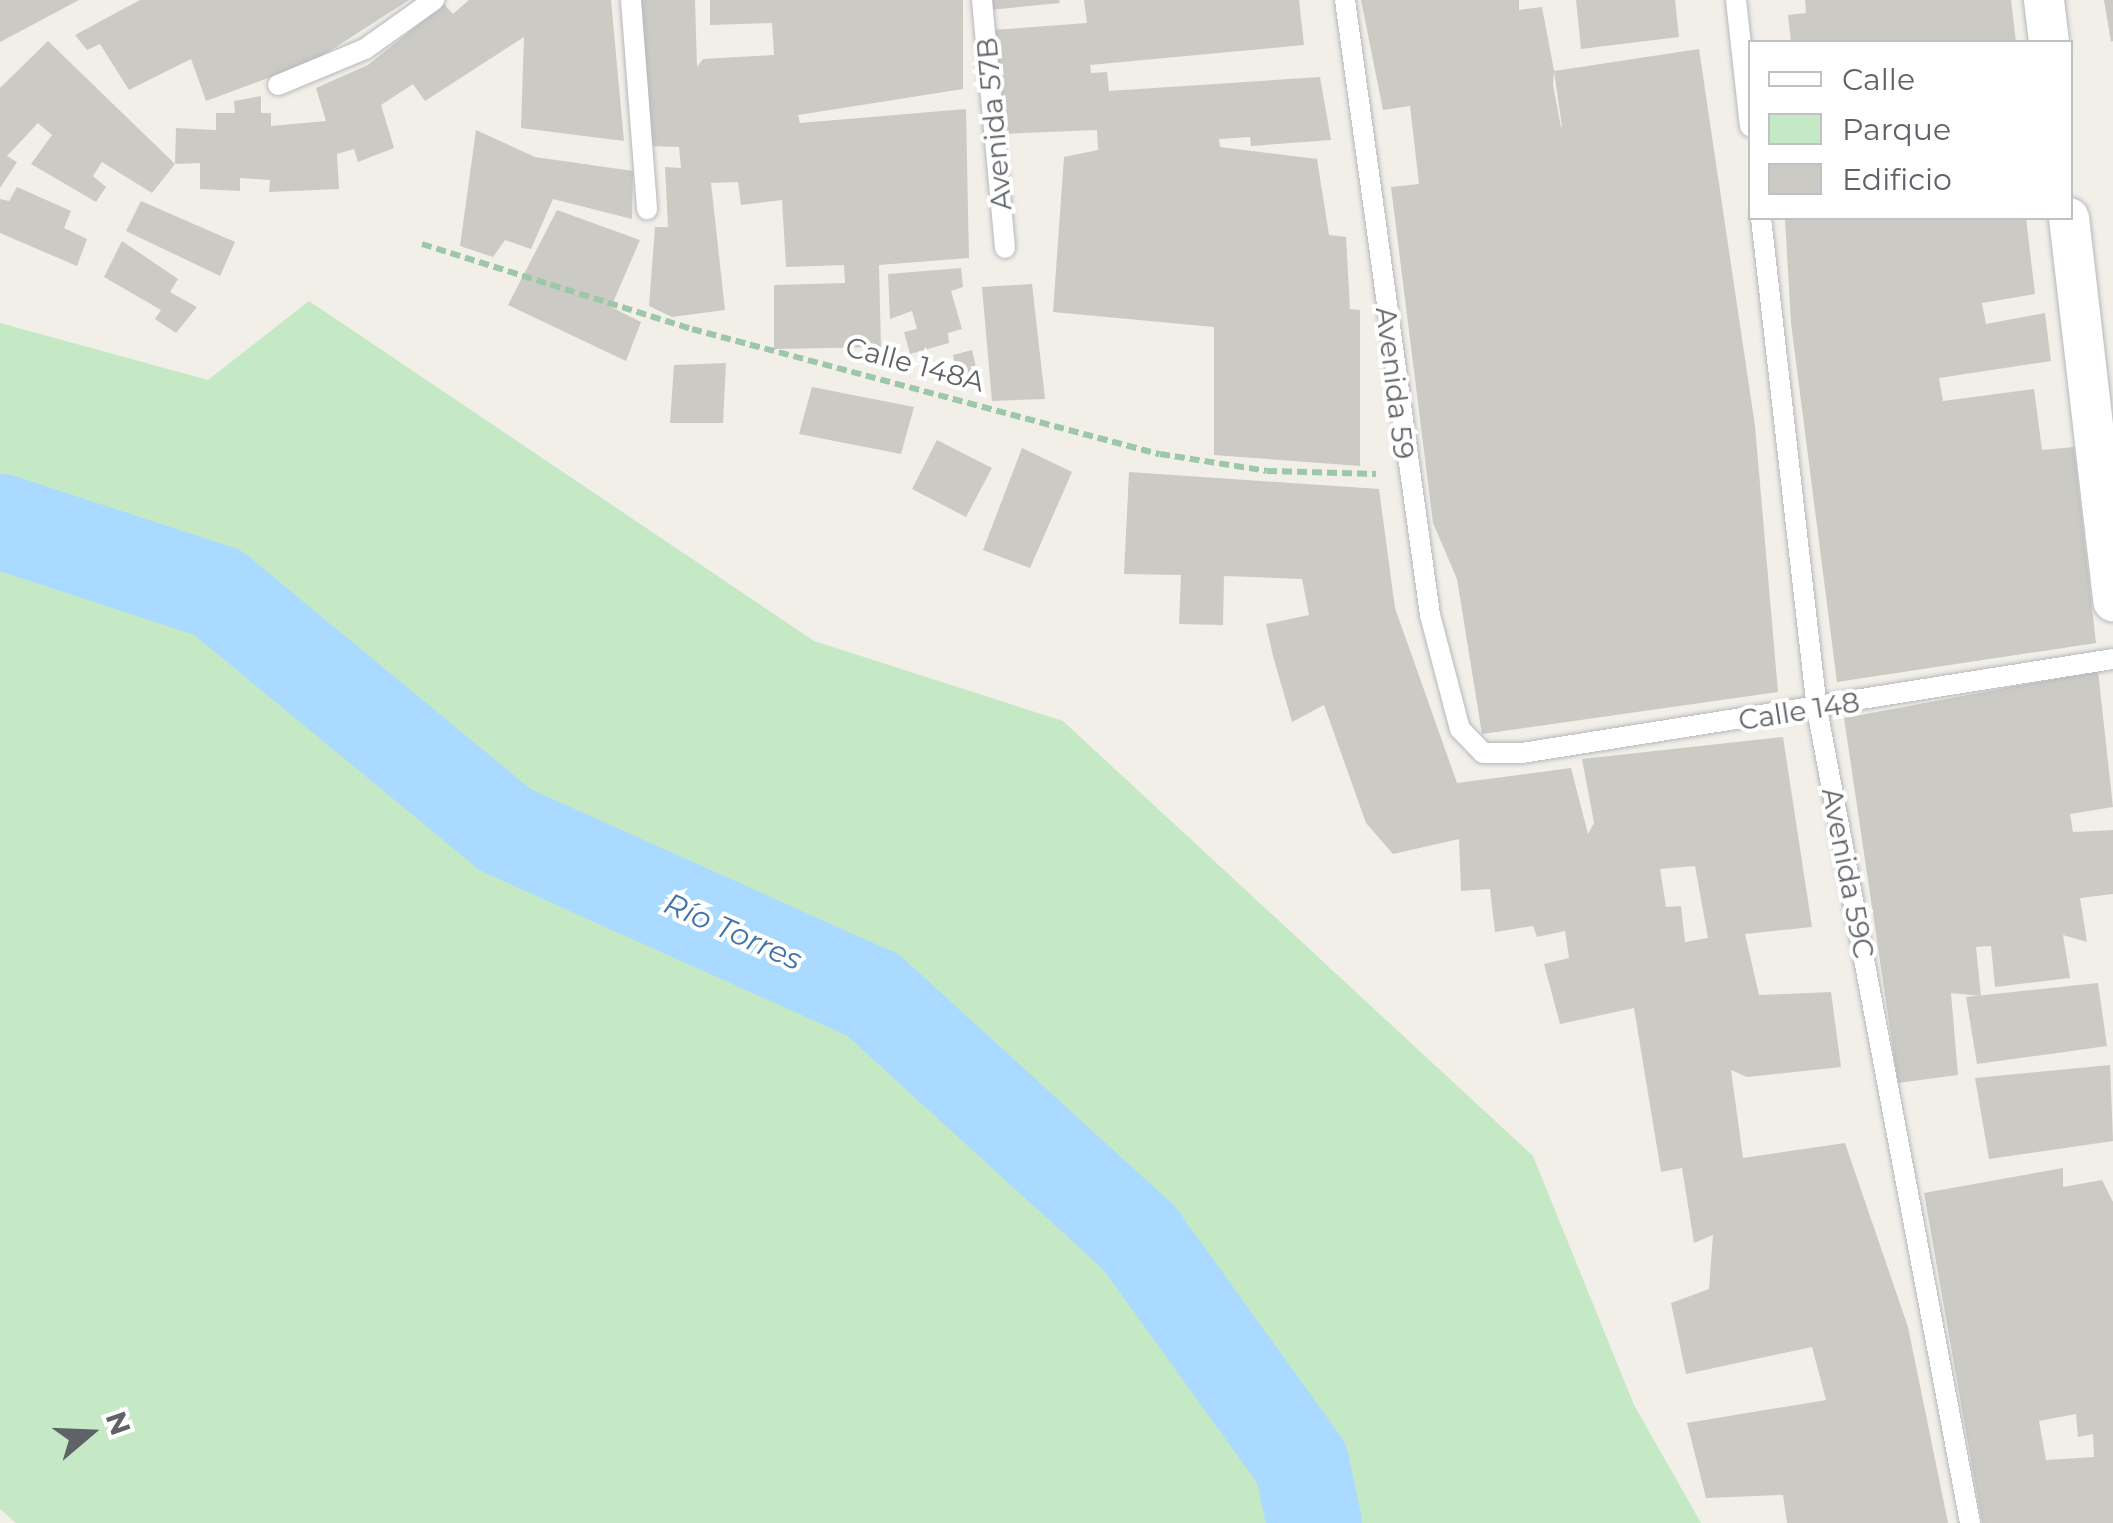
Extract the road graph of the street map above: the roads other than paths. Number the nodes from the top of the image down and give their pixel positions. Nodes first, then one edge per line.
1 (434, 0) edge
2 (631, 0) edge
3 (982, 0) edge
4 (1345, 0) edge
5 (1736, 0) edge
6 (2044, 0) edge
7 (2049, 40) edge
8 (278, 85) dead end
9 (1748, 108) edge
10 (647, 209) dead end
11 (1761, 220) edge
12 (2069, 220) edge
13 (1005, 248) dead end
14 (2113, 601) edge
15 (2113, 660) edge
16 (1817, 709) junction
17 (1483, 753) joint
18 (1970, 1523) edge

1 - 8 lane
2 - 10 lane
3 - 13 lane, Avenida 57B
4 - 17 lane, Avenida 59
5 - 9 lane
6 - 7 street
11 - 16 lane, Avenida 59C
12 - 14 street
15 - 16 lane, Calle 148
16 - 17 lane, Calle 148
16 - 18 lane, Avenida 59C

